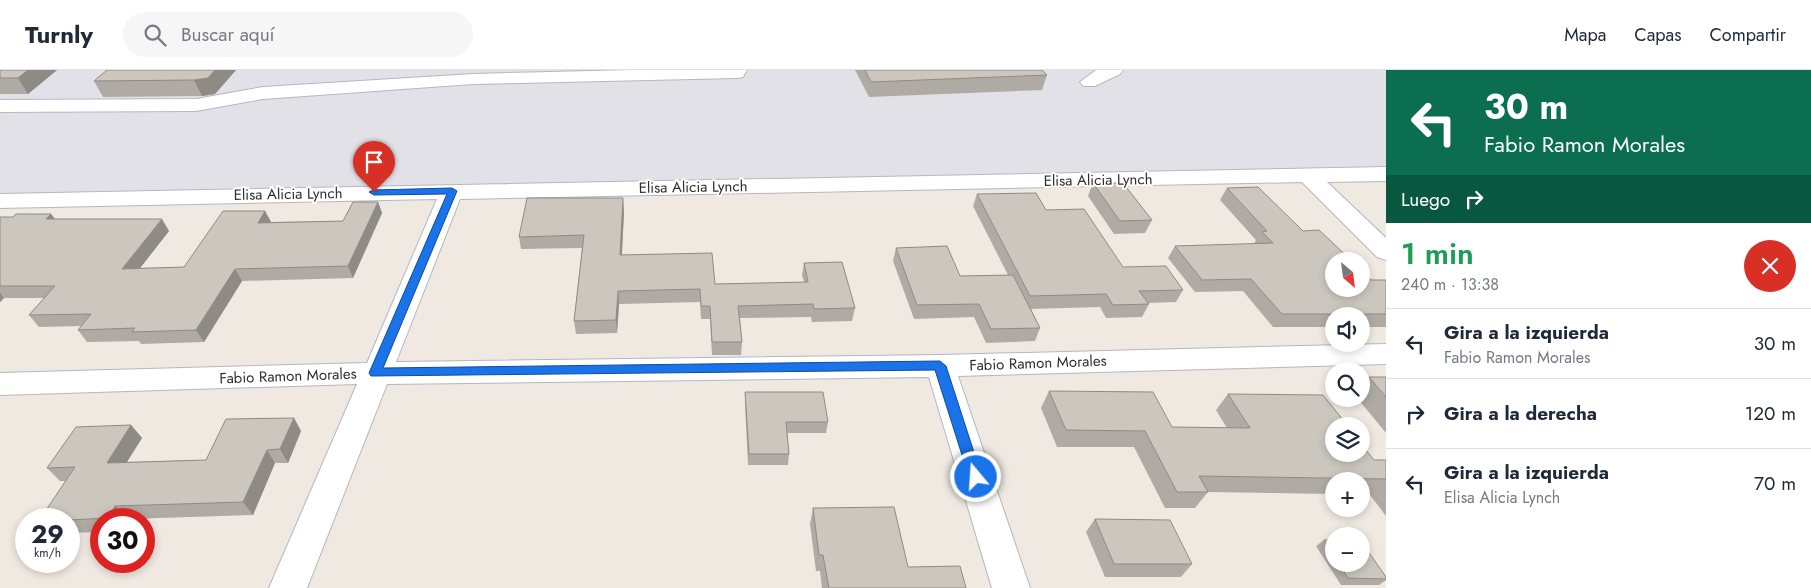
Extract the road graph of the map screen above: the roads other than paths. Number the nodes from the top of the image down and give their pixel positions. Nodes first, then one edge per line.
1 (738, 70) edge
2 (1114, 70) edge
3 (1089, 82) dead end
4 (0, 106) edge
5 (1386, 174) edge
6 (1308, 176) junction
7 (452, 191) junction
8 (0, 201) edge
9 (1386, 252) edge
10 (1386, 354) edge
11 (940, 366) junction
12 (375, 373) junction
13 (0, 384) edge
14 (288, 588) edge
15 (1011, 588) edge

1 - 4 street
2 - 3 street
5 - 6 street, Elisa Alicia Lynch
6 - 7 street, Elisa Alicia Lynch
6 - 9 street
7 - 8 street, Elisa Alicia Lynch
7 - 12 street
10 - 11 street, Fabio Ramon Morales
11 - 12 street, Fabio Ramon Morales
11 - 15 street
12 - 13 street, Fabio Ramon Morales
12 - 14 street

